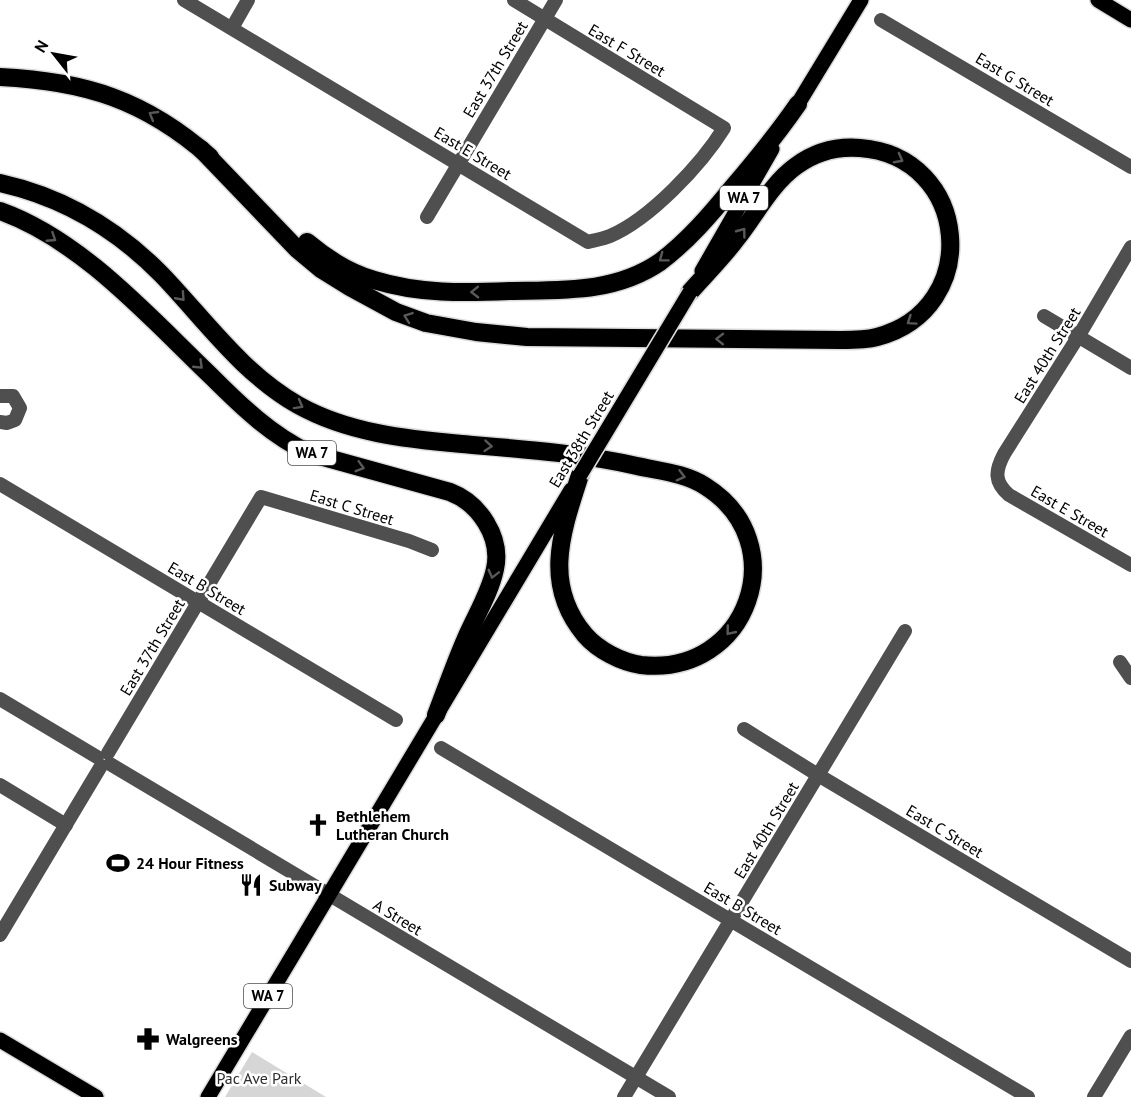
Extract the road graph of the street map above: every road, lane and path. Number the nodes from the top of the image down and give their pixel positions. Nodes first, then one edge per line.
1 (184, 0) edge
2 (248, 0) edge
3 (514, 0) edge
4 (556, 0) edge
5 (861, 0) edge
6 (1098, 0) edge
7 (545, 19) junction
8 (881, 20) dead end
9 (1131, 20) edge
10 (232, 28) junction
11 (0, 77) edge
12 (798, 104) junction
13 (724, 128) joint
14 (201, 149) junction
15 (458, 163) junction
16 (1131, 167) edge
17 (0, 183) edge
18 (0, 211) edge
19 (426, 217) dead end
20 (1131, 247) edge
21 (690, 292) junction
22 (1044, 316) dead end
23 (1078, 337) junction
24 (1131, 368) edge
25 (0, 396) edge
26 (0, 422) edge
27 (580, 475) junction
28 (997, 481) joint
29 (0, 484) edge
30 (261, 497) joint
31 (432, 550) dead end
32 (1131, 565) edge
33 (199, 602) junction
34 (905, 631) dead end
35 (1120, 662) dead end
36 (1131, 678) edge
37 (0, 699) edge
38 (436, 715) junction
39 (396, 720) dead end
40 (744, 729) dead end
41 (441, 748) dead end
42 (104, 760) junction
43 (818, 775) junction
44 (0, 785) edge
45 (66, 825) junction
46 (329, 895) junction
47 (731, 920) junction
48 (0, 935) edge
49 (1131, 961) edge
50 (1131, 1036) edge
51 (0, 1040) edge
52 (636, 1077) junction
53 (96, 1097) edge
54 (208, 1097) edge
55 (624, 1097) edge
56 (669, 1097) edge
57 (1028, 1097) edge
58 (1095, 1097) edge

1 - 10 street, East E Street
2 - 10 street
3 - 7 street, East F Street
4 - 7 street, East 37th Street
5 - 12 main road, East 38th Street
6 - 9 main road
7 - 13 street, East F Street
7 - 15 street, East 37th Street
8 - 16 street, East G Street
10 - 15 street, East E Street
14 -> 11 highway
12 -> 14 highway
12 - 21 main road, East 38th Street / WA 7
13 - 15 street, East E Street
21 -> 14 highway
15 - 19 street, East 37th Street
17 -> 27 highway
18 -> 38 highway, WA 7
20 - 23 street, East 40th Street
21 - 27 main road, East 38th Street / WA 7, bridge
22 - 23 street
23 - 24 street
23 - 28 street, East 40th Street
25 - 26 street
27 - 38 main road, East 38th Street / WA 7
28 - 32 street, East E Street
29 - 33 street, East B Street
30 - 31 street, East C Street
30 - 33 street, East 37th Street
33 - 39 street, East B Street
33 - 42 street, East 37th Street
34 - 43 street, East 40th Street
35 - 36 street
37 - 42 street, A Street
38 - 46 main road, East 38th Street / WA 7
40 - 43 street, East C Street
41 - 47 street, East B Street
42 - 45 street, East 37th Street
42 - 46 street, A Street
43 - 47 street, East 40th Street
43 - 49 street, East C Street
44 - 45 street
45 - 48 street, East 37th Street
46 - 52 street, A Street
46 - 54 main road, WA 7
47 - 52 street, East 40th Street
47 - 57 street, East B Street
50 - 58 street
51 - 53 main road
52 - 55 street, East 40th Street
52 - 56 street, A Street

